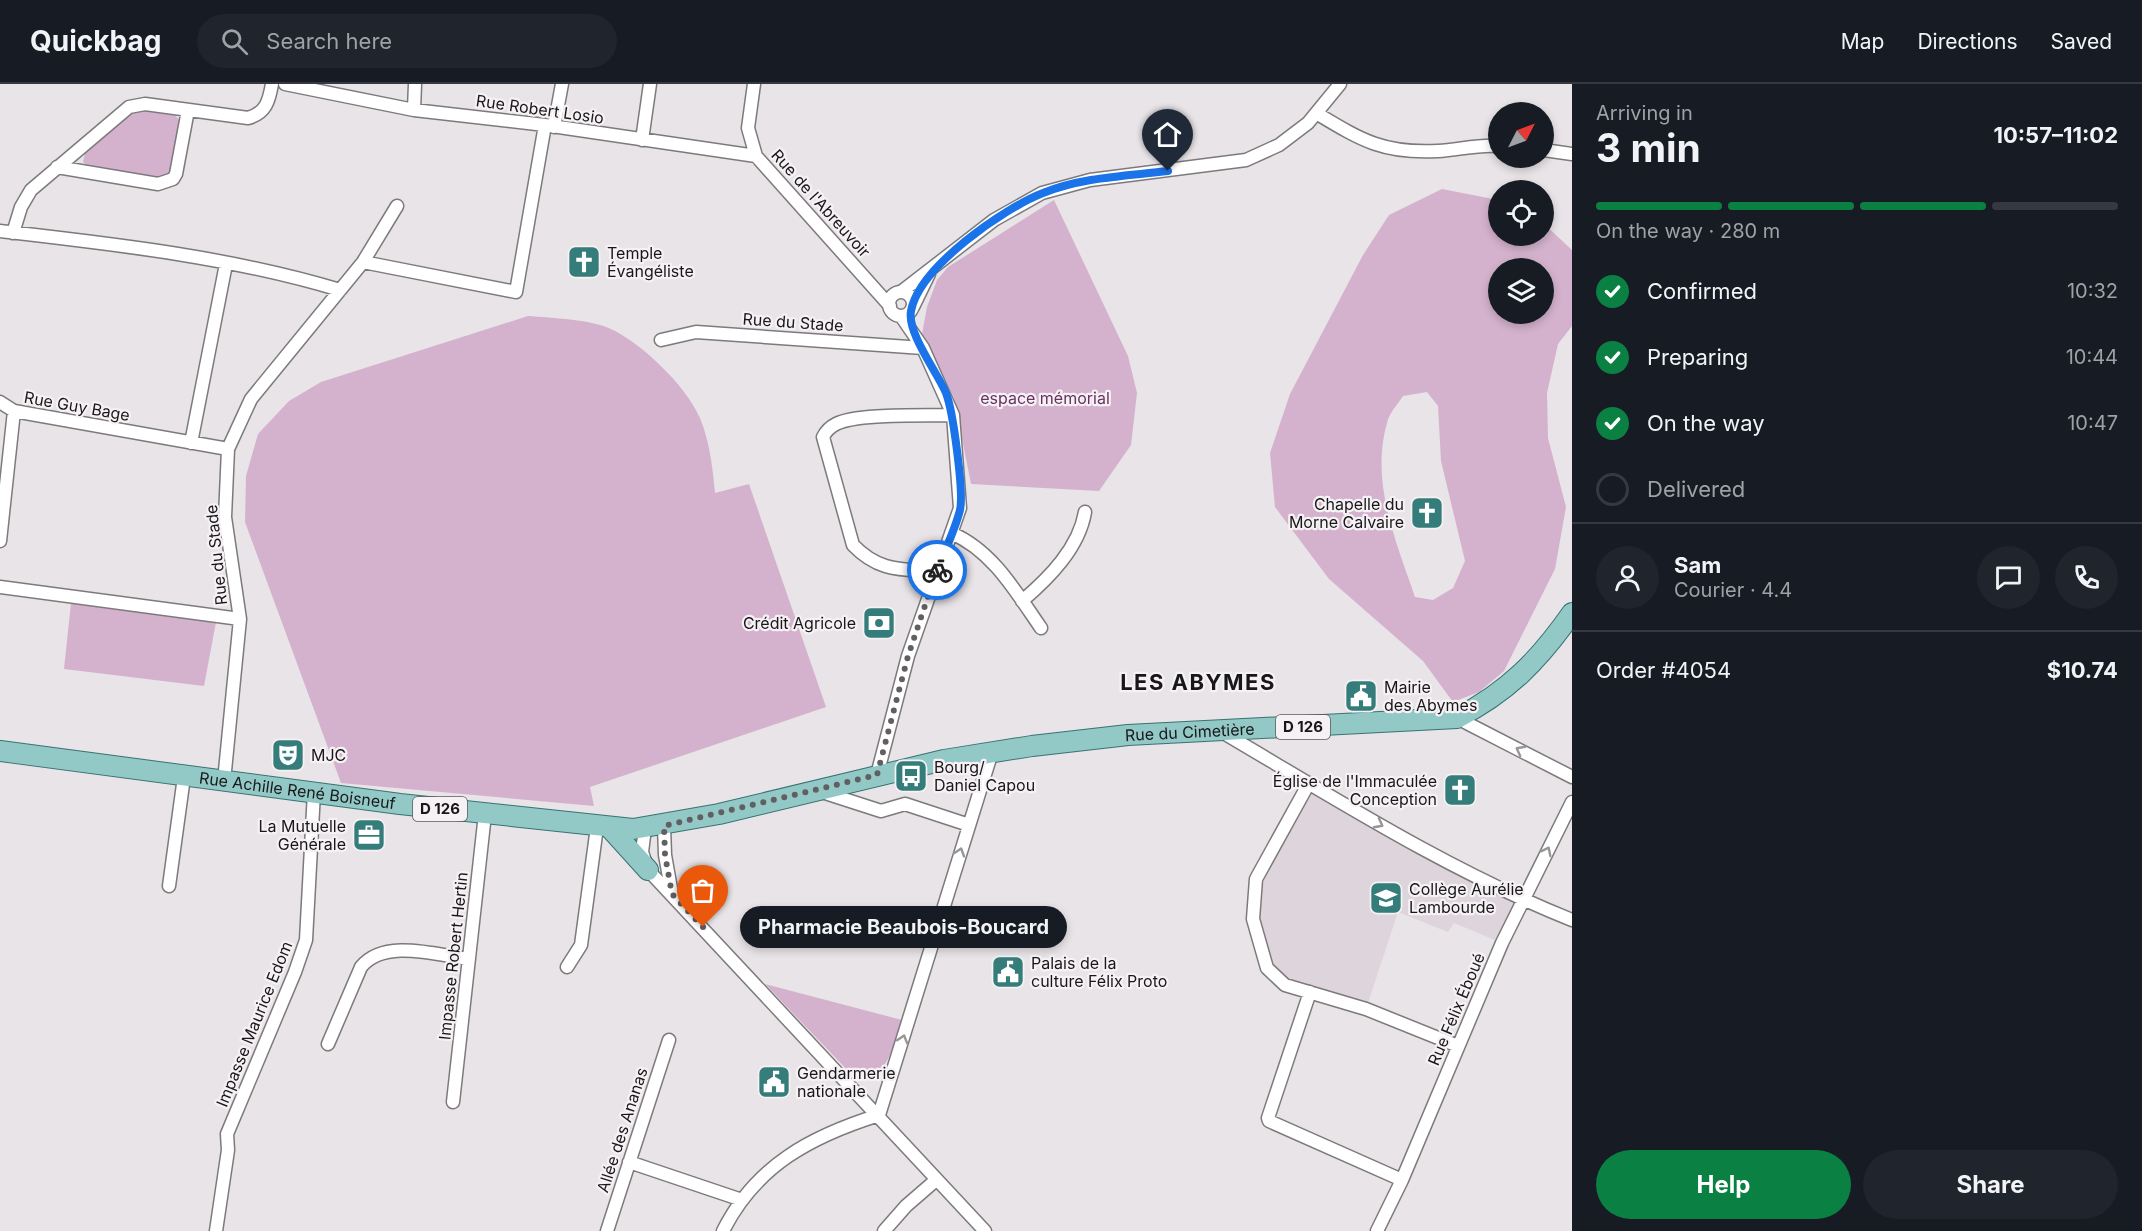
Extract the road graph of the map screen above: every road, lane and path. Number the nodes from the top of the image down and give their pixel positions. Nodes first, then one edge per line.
1 (272, 84) edge
2 (285, 84) edge
3 (414, 84) edge
4 (562, 84) edge
5 (650, 84) edge
6 (754, 84) edge
7 (1340, 84) edge
8 (188, 110) junction
9 (414, 110) junction
10 (1316, 113) junction
11 (549, 126) junction
12 (642, 140) junction
13 (1488, 147) edge
14 (1554, 151) edge
15 (1572, 154) edge
16 (756, 156) junction
17 (57, 167) junction
18 (397, 206) dead end
19 (6, 232) edge
20 (363, 262) junction
21 (226, 264) junction
22 (929, 273) junction
23 (863, 274) junction
24 (340, 290) junction
25 (898, 292) junction
26 (890, 306) junction
27 (908, 311) junction
28 (661, 340) dead end
29 (923, 348) junction
30 (0, 402) edge
31 (14, 411) junction
32 (953, 415) junction
33 (191, 443) junction
34 (228, 448) junction
35 (1085, 512) dead end
36 (951, 533) junction
37 (0, 541) edge
38 (936, 572) junction
39 (0, 587) edge
40 (1023, 601) junction
41 (1572, 613) edge
42 (240, 619) junction
43 (1041, 628) dead end
44 (1457, 718) junction
45 (1220, 730) junction
46 (0, 751) edge
47 (992, 752) junction
48 (877, 775) junction
49 (184, 777) junction
50 (1572, 777) edge
51 (224, 781) junction
52 (1309, 783) junction
53 (815, 790) junction
54 (314, 792) junction
55 (1572, 802) edge
56 (485, 814) junction
57 (1568, 818) edge
58 (969, 825) junction
59 (604, 827) junction
60 (655, 827) junction
61 (648, 870) junction
62 (169, 886) dead end
63 (672, 894) junction
64 (1523, 900) junction
65 (1572, 920) edge
66 (469, 959) junction
67 (567, 967) dead end
68 (1310, 992) junction
69 (669, 1040) dead end
70 (328, 1044) dead end
71 (1458, 1046) junction
72 (453, 1102) dead end
73 (879, 1115) junction
74 (629, 1162) junction
75 (936, 1180) junction
76 (1402, 1180) junction
77 (741, 1200) junction
78 (216, 1231) edge
79 (607, 1231) edge
80 (723, 1231) edge
81 (884, 1231) edge
82 (986, 1231) edge
83 (1377, 1231) edge

1 - 8 street
2 - 9 street, Rue Robert Losio
3 - 9 street
4 - 11 street
5 - 12 street
6 - 16 street, Rue de l'Abreuvoir
7 - 10 street
8 - 17 street
8 - 17 street
9 - 11 street, Rue Robert Losio
10 - 13 street
10 - 22 street
11 - 12 street, Rue Robert Losio
11 - 20 street
12 - 16 street, Rue Robert Losio
14 - 15 street
16 - 23 street, Rue de l'Abreuvoir
17 - 19 street
18 - 20 street, Rue du Stade
19 - 21 street
20 - 24 street, Rue du Stade
21 - 24 street
21 - 33 street
22 - 25 street
22 - 27 street
23 - 25 street
23 - 26 street, Rue de l'Abreuvoir
24 - 34 street, Rue du Stade
25 - 26 street
25 - 27 street
26 - 27 street
27 - 29 street
28 - 29 street, Rue du Stade
29 - 32 street
30 - 31 street
31 - 33 street, Rue Guy Bage
31 - 37 street, Rue Guy Bage
32 - 36 street
32 - 38 street
33 - 34 street, Rue Guy Bage
34 - 42 street, Rue du Stade
35 - 40 street
36 - 38 street
36 - 40 street
38 - 48 street
39 - 42 street
40 - 43 street
41 - 44 main road, Rue du Cimetière / D 126
42 - 51 street, Rue du Stade
44 - 45 main road, Rue du Cimetière / D 126
50 -> 44 street
45 - 47 main road, Rue du Cimetière / D 126
45 - 52 street
46 - 49 main road, Rue Achille René Boisneuf / D 126
47 - 48 main road, Rue du Cimetière / D 126
47 - 58 street
48 - 53 main road, Rue Achille René Boisneuf / D 126
49 - 51 main road, Rue Achille René Boisneuf / D 126
49 - 62 street
51 - 54 main road, Rue Achille René Boisneuf / D 126
52 -> 64 street
52 - 68 street
53 - 58 street
53 - 60 main road, Rue Achille René Boisneuf / D 126
54 - 56 main road, Rue Achille René Boisneuf / D 126
54 - 78 street, Impasse Maurice Edom
55 - 57 street, Rue Félix Éboué
56 - 59 main road, Rue Achille René Boisneuf / D 126
56 - 66 street, Impasse Robert Hertin
64 -> 57 street, Rue Félix Éboué
73 -> 58 street
59 - 60 main road, Rue Achille René Boisneuf / D 126
59 - 61 main road
59 - 67 street
60 - 61 street
60 - 63 street
61 - 63 street
63 - 73 street
64 - 65 street
64 - 71 street, Rue Félix Éboué
66 - 70 street
66 - 72 street, Impasse Robert Hertin
68 - 71 street
68 - 76 street
69 - 74 street, Allée des Ananas
71 - 76 street, Rue Félix Éboué
73 - 75 street
73 - 77 street
74 - 77 street
74 - 79 street, Allée des Ananas
75 - 81 street
75 - 82 street
76 - 83 street, Rue Félix Éboué
77 - 80 street

